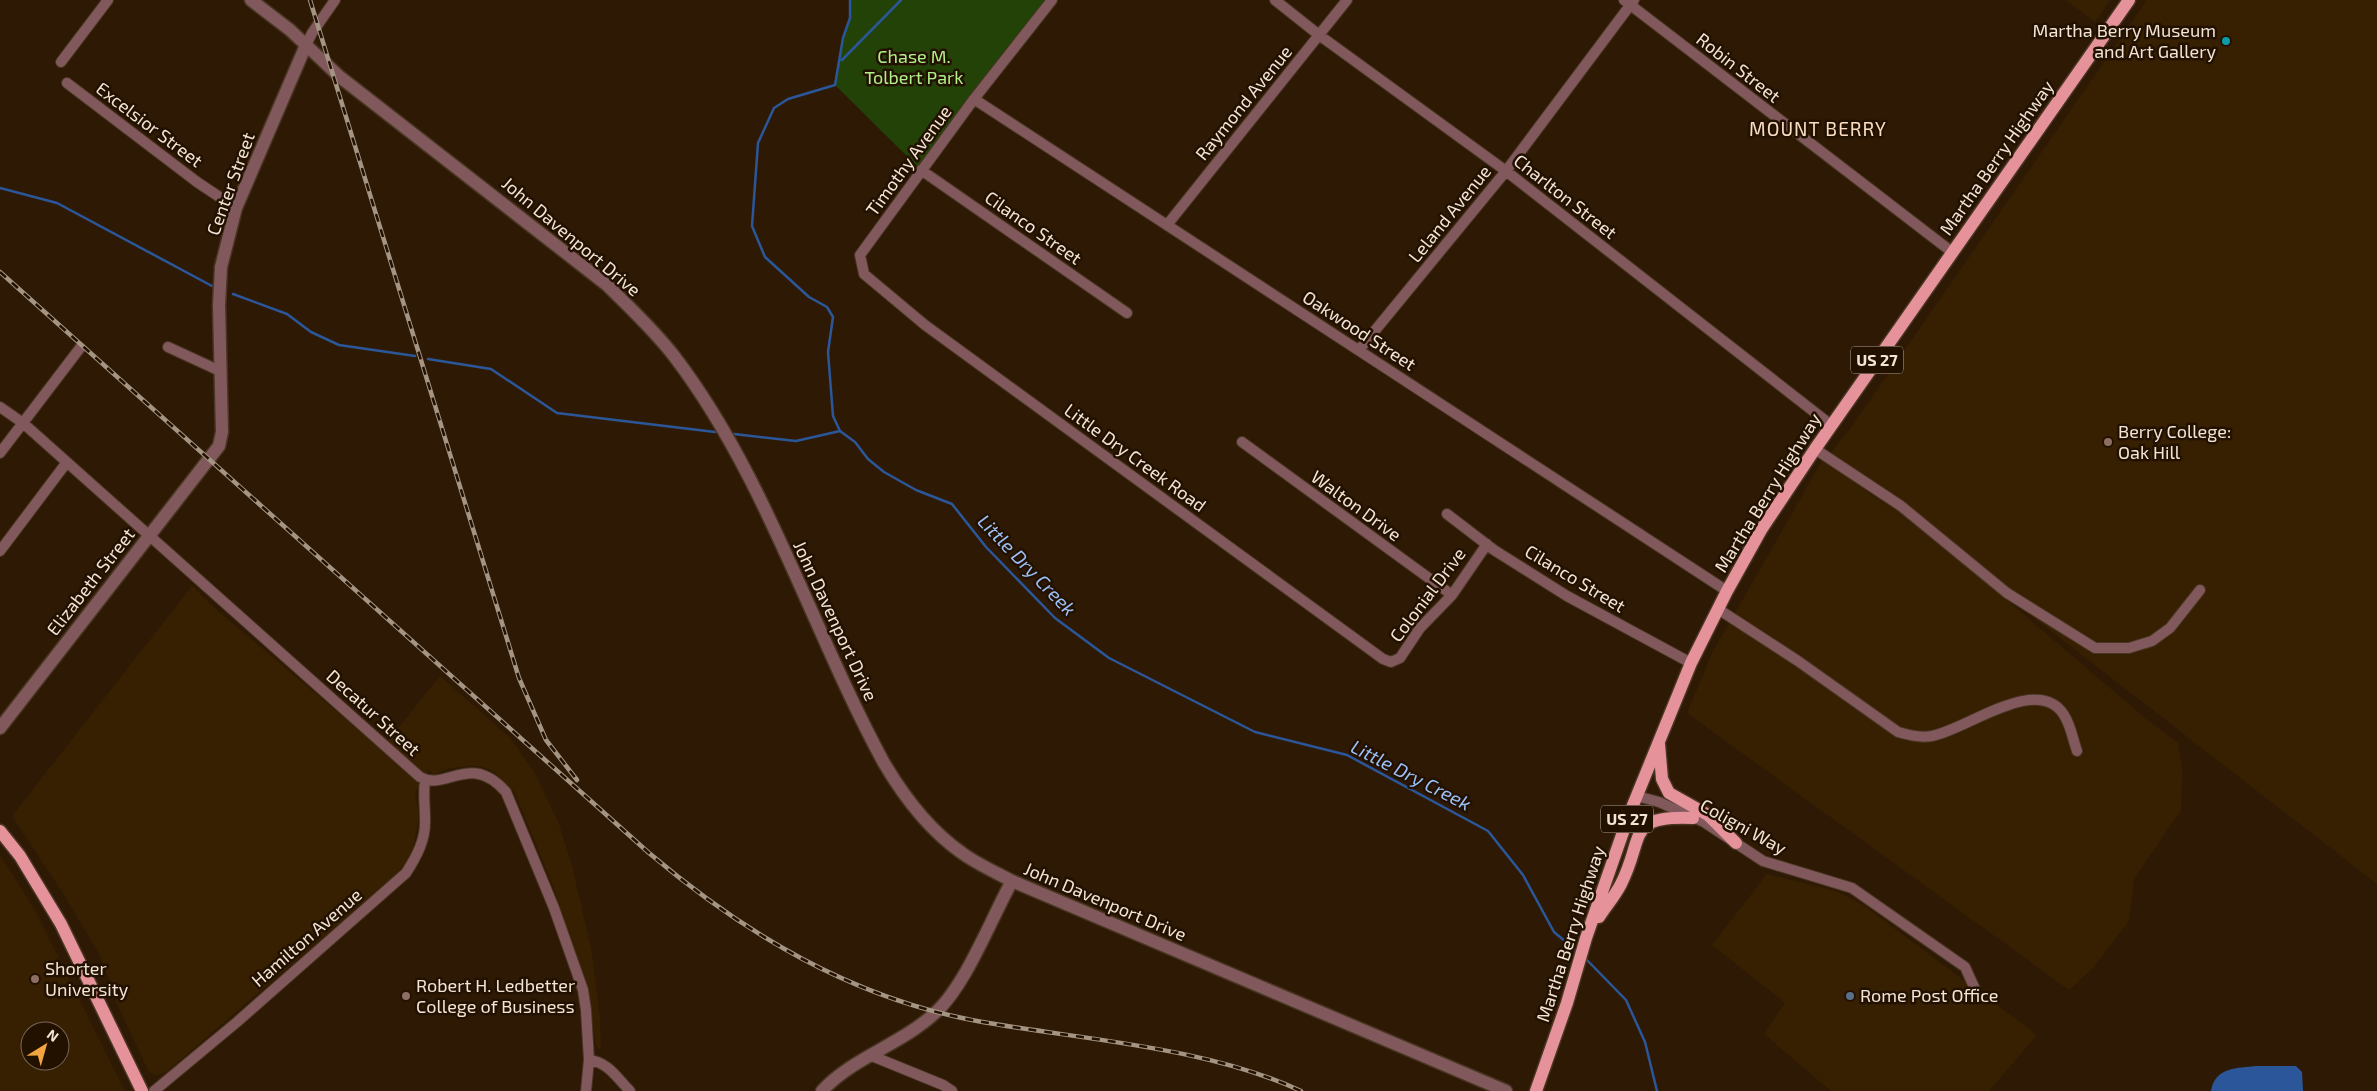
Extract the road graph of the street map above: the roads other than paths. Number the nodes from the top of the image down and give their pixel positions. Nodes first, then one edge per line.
1 (108, 0) edge
2 (251, 0) edge
3 (335, 0) edge
4 (1052, 0) edge
5 (1274, 0) edge
6 (1346, 0) edge
7 (2129, 0) edge
8 (1629, 2) edge
9 (1319, 35) junction
10 (306, 45) junction
11 (61, 62) dead end
12 (67, 83) dead end
13 (974, 99) junction
14 (921, 170) junction
15 (1506, 171) junction
16 (236, 208) junction
17 (1167, 225) junction
18 (1952, 252) junction
19 (864, 274) joint
20 (1127, 313) dead end
21 (168, 347) dead end
22 (80, 348) dead end
23 (1359, 350) junction
24 (220, 371) junction
25 (0, 407) edge
26 (23, 423) junction
27 (1831, 425) junction
28 (1242, 442) dead end
29 (1815, 448) junction
30 (0, 453) edge
31 (209, 458) joint
32 (67, 462) junction
33 (1447, 514) dead end
34 (150, 534) junction
35 (1486, 544) junction
36 (0, 551) edge
37 (2200, 590) dead end
38 (1727, 591) junction
39 (1452, 595) junction
40 (1718, 609) junction
41 (1391, 662) joint
42 (1692, 663) junction
43 (0, 728) edge
44 (1659, 740) junction
45 (2077, 751) dead end
46 (425, 780) junction
47 (1637, 796) junction
48 (1693, 818) junction
49 (0, 831) edge
50 (1736, 843) junction
51 (1012, 881) junction
52 (1603, 903) junction
53 (1975, 989) dead end
54 (872, 1056) junction
55 (589, 1060) junction
56 (142, 1091) edge
57 (154, 1091) edge
58 (586, 1091) edge
59 (630, 1091) edge
60 (822, 1091) edge
61 (952, 1091) edge
62 (1506, 1091) edge
63 (1536, 1091) edge

1 - 11 street
2 - 10 street, John Davenport Drive
3 - 10 street
4 - 13 street, Timothy Avenue
5 - 9 street, Charlton Street
6 - 9 street, Raymond Avenue
7 - 18 main road, Martha Berry Highway / US 27
8 - 15 street, Leland Avenue
8 - 18 street, Robin Street
9 - 15 street, Charlton Street
9 - 17 street, Raymond Avenue
10 - 16 street, Center Street
10 - 51 street, John Davenport Drive
12 - 16 street, Excelsior Street
13 - 14 street, Timothy Avenue
13 - 17 street, Oakwood Street
14 - 19 street, Timothy Avenue
14 - 20 street, Cilanco Street
15 - 23 street, Leland Avenue
15 - 27 street, Charlton Street
16 - 24 street, Center Street
17 - 23 street, Oakwood Street
18 - 27 main road, Martha Berry Highway / US 27
19 - 41 street, Little Dry Creek Road
21 - 24 street
22 - 26 street
23 - 38 street, Oakwood Street
24 - 31 street, Center Street
25 - 26 street, Decatur Street
26 - 30 street
26 - 32 street, Decatur Street
27 - 29 main road, Martha Berry Highway / US 27
28 - 39 street, Walton Drive
29 - 37 street
29 - 38 main road, Martha Berry Highway / US 27
31 - 34 street, Elizabeth Street
32 - 34 street, Decatur Street
32 - 36 street
33 - 35 street, Cilanco Street
34 - 43 street, Elizabeth Street
34 - 46 street, Decatur Street
35 - 39 street, Colonial Drive
35 - 42 street, Cilanco Street
38 - 40 main road, Martha Berry Highway / US 27
39 - 41 street, Colonial Drive
40 - 42 main road, Martha Berry Highway / US 27
40 - 45 street
42 - 44 main road, Martha Berry Highway / US 27
44 - 47 main road, Martha Berry Highway / US 27
44 - 50 main road
46 - 55 street, Decatur Street
46 - 57 street, Hamilton Avenue
47 - 48 street, Coligni Way
47 - 52 main road, Martha Berry Highway / US 27
48 - 50 street, Coligni Way
48 - 52 main road
49 - 56 main road
50 - 53 street, Coligni Way
51 - 54 street
51 - 62 street, John Davenport Drive
52 - 63 main road, Martha Berry Highway
54 - 60 street
54 - 61 street
55 - 58 street, Decatur Street
55 - 59 street

